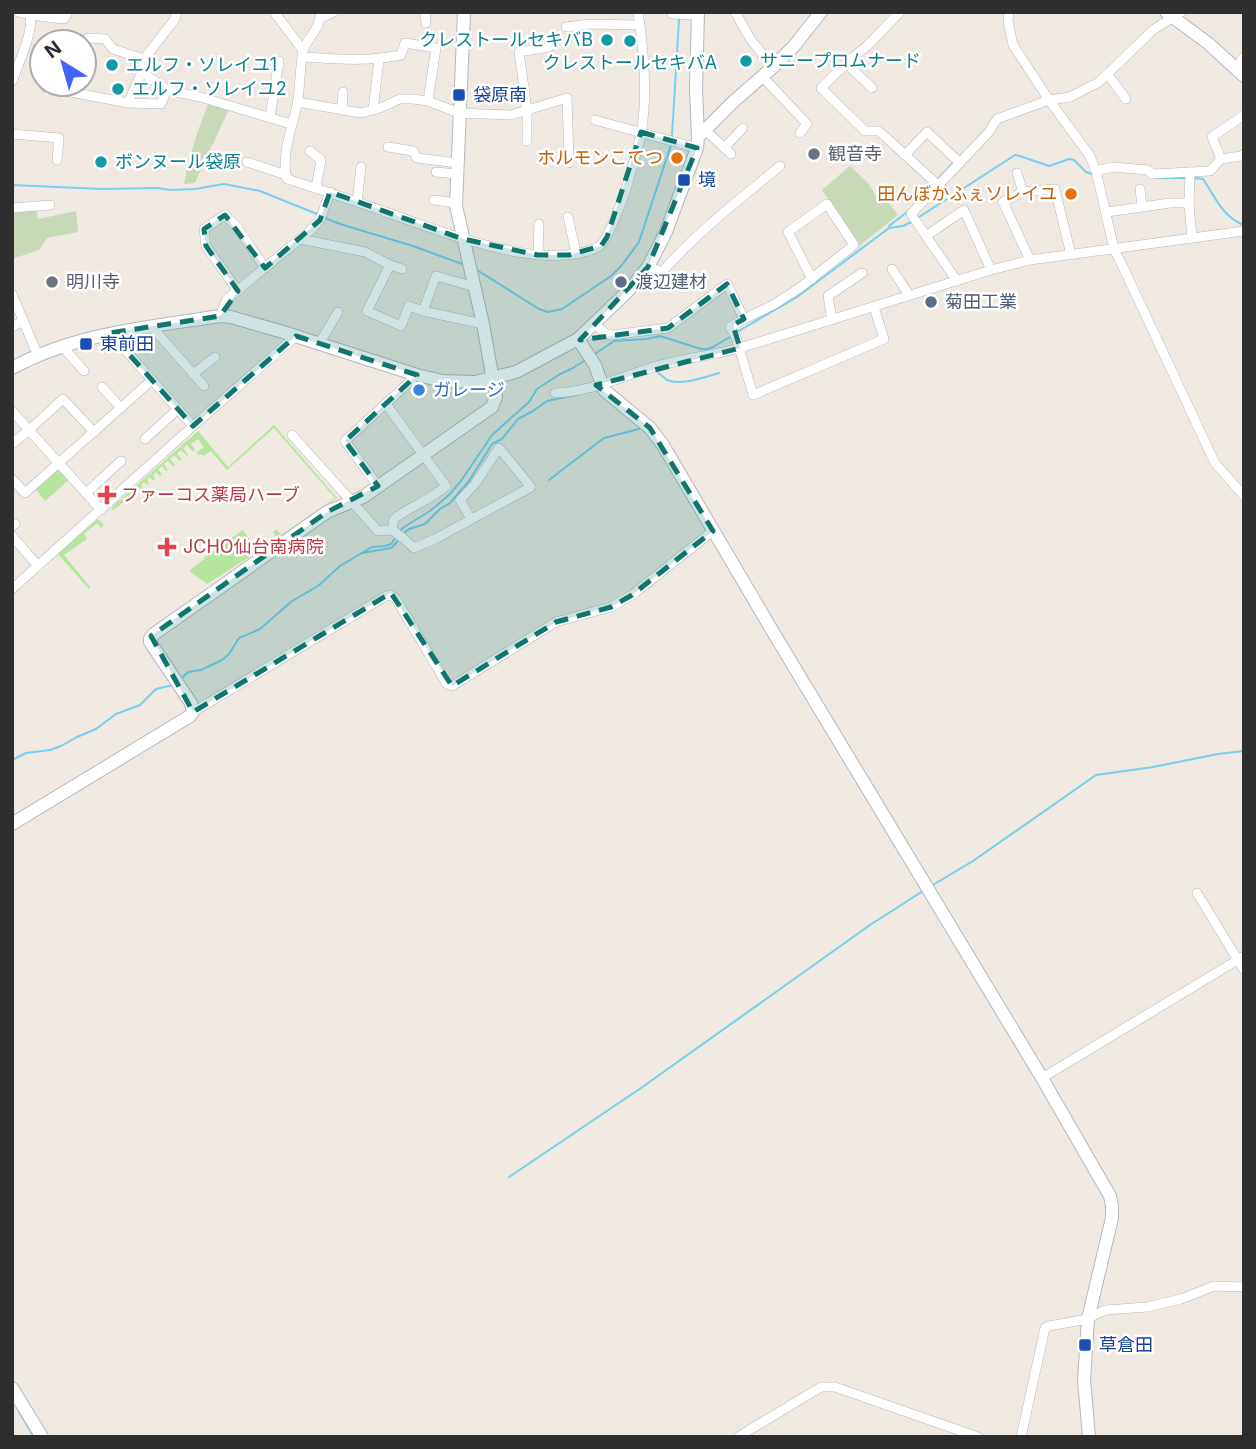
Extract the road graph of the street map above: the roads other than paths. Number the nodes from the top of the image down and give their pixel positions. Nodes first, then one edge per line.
1 (18, 12) edge
2 (68, 12) edge
3 (177, 12) edge
4 (274, 12) edge
5 (334, 12) edge
6 (425, 12) edge
7 (464, 12) edge
8 (638, 12) edge
9 (734, 12) edge
10 (821, 12) edge
11 (900, 12) edge
12 (1009, 12) edge
13 (672, 13) edge
14 (694, 14) edge
15 (1173, 14) edge
16 (30, 15) junction
17 (321, 15) edge
18 (426, 23) dead end
19 (640, 25) junction
20 (566, 27) dead end
21 (98, 39) edge
22 (549, 47) dead end
23 (303, 54) junction
24 (144, 58) junction
25 (379, 60) junction
26 (279, 61) dead end
27 (846, 63) junction
28 (1241, 67) edge
29 (142, 72) junction
30 (768, 72) junction
31 (1108, 75) junction
32 (12, 80) edge
33 (873, 88) dead end
34 (167, 90) junction
35 (343, 92) dead end
36 (98, 97) edge
37 (1126, 99) dead end
38 (1049, 100) junction
39 (428, 101) junction
40 (297, 102) junction
41 (128, 103) junction
42 (342, 110) junction
43 (373, 110) junction
44 (527, 110) junction
45 (459, 113) junction
46 (1244, 115) edge
47 (270, 117) junction
48 (595, 120) dead end
49 (291, 124) junction
50 (743, 128) dead end
51 (641, 132) junction
52 (800, 133) dead end
53 (12, 134) edge
54 (700, 138) junction
55 (527, 141) dead end
56 (388, 147) dead end
57 (310, 151) dead end
58 (1244, 154) edge
59 (905, 155) junction
60 (1221, 159) junction
61 (57, 160) dead end
62 (958, 160) junction
63 (247, 162) dead end
64 (569, 163) dead end
65 (780, 166) dead end
66 (361, 167) dead end
67 (457, 168) junction
68 (436, 172) dead end
69 (1097, 172) junction
70 (1017, 173) dead end
71 (286, 175) junction
72 (1190, 176) junction
73 (936, 183) junction
74 (316, 188) junction
75 (1140, 189) dead end
76 (330, 192) junction
77 (1023, 192) junction
78 (434, 200) dead end
79 (357, 202) junction
80 (456, 203) junction
81 (1189, 203) junction
82 (50, 205) dead end
83 (1142, 206) junction
84 (12, 208) edge
85 (1107, 212) junction
86 (568, 217) dead end
87 (539, 224) dead end
88 (1244, 232) edge
89 (926, 236) junction
90 (1192, 238) junction
91 (300, 239) junction
92 (463, 239) junction
93 (1114, 249) junction
94 (576, 253) junction
95 (538, 255) junction
96 (1071, 255) junction
97 (1030, 260) junction
98 (390, 265) junction
99 (648, 267) junction
100 (265, 268) junction
101 (402, 269) dead end
102 (892, 269) dead end
103 (991, 270) junction
104 (862, 273) dead end
105 (812, 279) junction
106 (957, 281) junction
107 (475, 288) junction
108 (238, 291) junction
109 (12, 294) edge
110 (909, 295) junction
111 (874, 307) junction
112 (422, 311) junction
113 (338, 312) dead end
114 (220, 316) junction
115 (744, 319) junction
116 (832, 320) junction
117 (23, 321) junction
118 (483, 324) junction
119 (596, 324) junction
120 (12, 327) edge
121 (152, 327) junction
122 (110, 333) junction
123 (296, 336) junction
124 (578, 339) junction
125 (319, 344) junction
126 (62, 347) junction
127 (740, 348) junction
128 (38, 356) junction
129 (215, 357) dead end
130 (12, 368) edge
131 (84, 371) dead end
132 (193, 374) junction
133 (417, 375) junction
134 (493, 378) junction
135 (152, 380) junction
136 (601, 383) junction
137 (204, 386) dead end
138 (102, 387) dead end
139 (555, 393) dead end
140 (386, 404) junction
141 (121, 408) junction
142 (178, 410) junction
143 (12, 411) edge
144 (192, 426) junction
145 (29, 429) junction
146 (94, 432) junction
147 (292, 435) dead end
148 (145, 439) dead end
149 (12, 444) edge
150 (424, 454) junction
151 (121, 461) dead end
152 (59, 463) junction
153 (12, 479) edge
154 (378, 486) junction
155 (86, 493) junction
156 (1244, 496) edge
157 (352, 502) junction
158 (101, 510) junction
159 (471, 519) junction
160 (393, 531) junction
161 (713, 531) junction
162 (12, 536) edge
163 (38, 566) junction
164 (12, 589) edge
165 (193, 712) junction
166 (12, 824) edge
167 (1197, 892) dead end
168 (1241, 958) edge
169 (1244, 970) edge
170 (1042, 1078) junction
171 (1244, 1287) edge
172 (1088, 1319) junction
173 (12, 1388) edge
174 (16, 1406) edge
175 (42, 1437) edge
176 (738, 1437) edge
177 (978, 1437) edge
178 (1021, 1437) edge
179 (1089, 1437) edge

1 - 16 street
2 - 16 street
3 - 24 street
4 - 23 street
5 - 17 street
6 - 18 street
7 - 45 street
8 - 19 street
9 - 30 street
10 - 30 street
11 - 27 street
12 - 38 street
13 - 14 street
14 - 54 street
15 - 28 street
15 - 31 street
16 - 32 street
17 - 23 street
19 - 20 street
19 - 51 street
21 - 24 street
22 - 44 street
23 - 25 street
23 - 40 street
24 - 29 street
25 - 39 street
25 - 43 street
26 - 47 street
27 - 33 street
27 - 59 street
29 - 34 street
29 - 41 street
30 - 52 street
30 - 54 street
31 - 37 street
31 - 38 street
34 - 41 street
34 - 47 street
35 - 42 street
36 - 41 street
38 - 62 street
38 - 69 street
39 - 43 street
39 - 45 street
40 - 42 street
40 - 49 street
42 - 43 street
44 - 45 street
44 - 55 street
44 - 64 street
45 - 67 street
46 - 60 street
47 - 49 street
48 - 51 street
49 - 71 street
50 - 54 street
51 - 54 street
51 - 94 street
53 - 61 street
54 - 99 street
56 - 67 street
57 - 74 street
58 - 60 street
59 - 62 street
59 - 73 street
60 - 72 street
62 - 73 street
63 - 71 street
65 - 99 street
66 - 79 street
67 - 68 street
67 - 80 street
69 - 72 street
69 - 85 street
70 - 77 street
71 - 74 street
72 - 81 street
73 - 89 street
74 - 76 street
75 - 83 street
76 - 79 street
76 - 91 street
77 - 96 street
77 - 97 street
78 - 80 street
79 - 92 street
80 - 92 street
81 - 83 street
81 - 90 street
82 - 84 street
83 - 85 street
85 - 93 street
86 - 94 street
87 - 95 street
88 - 90 street
89 - 103 street
89 - 106 street
90 - 93 street
91 - 98 street
91 - 100 street
92 - 95 street
92 - 107 street
93 - 96 street
93 - 156 street
94 - 95 street
96 - 97 street
97 - 103 street
98 - 101 street
98 - 112 street
99 - 119 street
100 - 108 street
100 - 108 street
102 - 110 street
103 - 106 street
104 - 116 street
105 - 105 street
105 - 115 street
106 - 110 street
107 - 112 street
107 - 118 street
108 - 114 street
109 - 117 street
110 - 111 street
111 - 116 street
111 - 127 street
112 - 118 street
113 - 125 street
114 - 121 street
114 - 123 street
115 - 119 street
115 - 127 street
116 - 127 street
117 - 120 street
117 - 128 street
118 - 134 street
119 - 124 street
121 - 122 street
121 - 132 street
122 - 126 street
122 - 135 street
123 - 125 street
123 - 144 street
124 - 134 street
124 - 136 street
125 - 133 street
126 - 128 street
126 - 131 street
127 - 136 street
128 - 130 street
129 - 132 street
132 - 137 street
133 - 134 street
133 - 140 street
134 - 150 street
135 - 141 street
135 - 142 street
136 - 139 street
136 - 161 street
138 - 141 street
140 - 150 street
140 - 154 street
141 - 146 street
142 - 144 street
142 - 148 street
143 - 145 street
144 - 158 street
145 - 146 street
145 - 149 street
145 - 152 street
146 - 152 street
147 - 157 street
150 - 154 street
150 - 160 street
151 - 155 street
152 - 153 street
152 - 155 street
154 - 157 street
155 - 158 street
157 - 160 street
157 - 165 street
158 - 163 street
159 - 159 street
159 - 160 street
161 - 165 street
161 - 170 street
162 - 163 street
163 - 164 street
165 - 166 street
167 - 168 street
168 - 169 street
168 - 170 street
170 - 172 street
171 - 172 street
172 - 178 street
172 - 179 street
173 - 174 street
174 - 175 street
176 - 177 street

